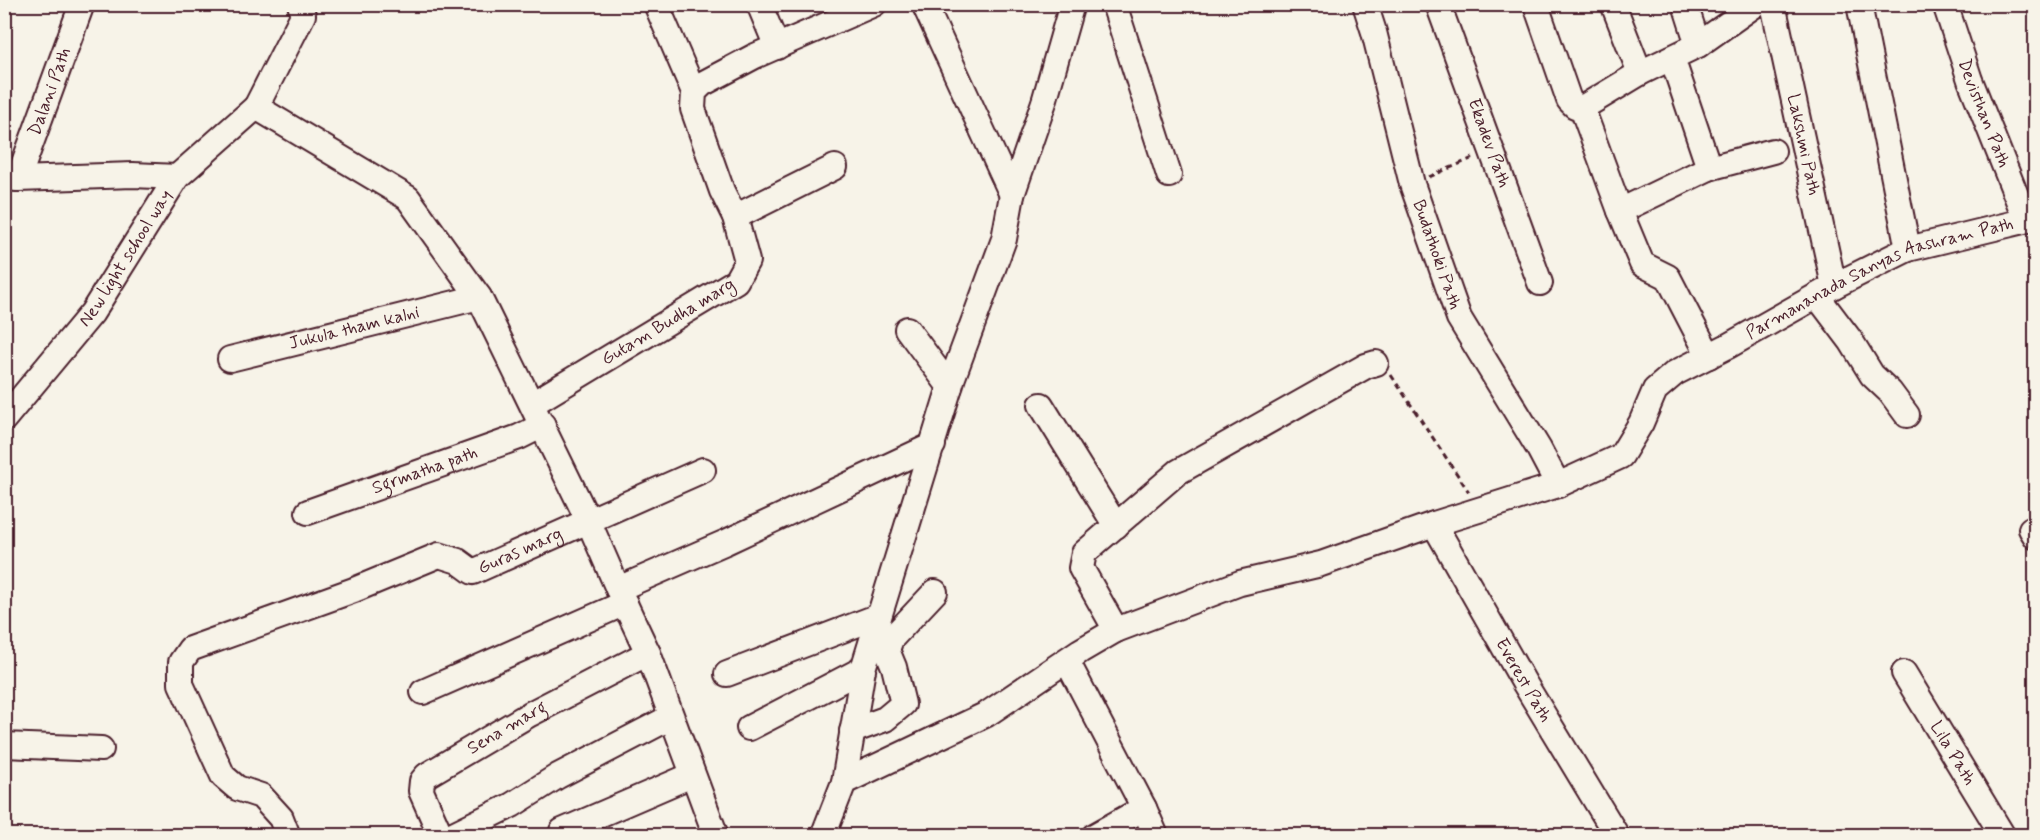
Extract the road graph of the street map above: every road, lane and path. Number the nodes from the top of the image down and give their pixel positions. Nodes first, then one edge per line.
1 (82, 4) edge
2 (300, 4) edge
3 (656, 4) edge
4 (759, 4) edge
5 (874, 4) edge
6 (924, 4) edge
7 (1072, 4) edge
8 (1114, 4) edge
9 (1365, 4) edge
10 (1438, 4) edge
11 (1614, 4) edge
12 (1685, 4) edge
13 (1756, 4) edge
14 (1773, 4) edge
15 (1859, 4) edge
16 (1945, 4) edge
17 (1537, 8) dead end
18 (1698, 45) junction
19 (777, 47) junction
20 (1672, 58) junction
21 (1640, 73) junction
22 (694, 92) junction
23 (256, 107) junction
24 (1582, 108) junction
25 (1491, 150) junction
26 (1773, 152) dead end
27 (835, 167) dead end
28 (1710, 168) junction
29 (1169, 175) dead end
30 (177, 177) junction
31 (11, 179) edge
32 (1412, 184) junction
33 (1012, 195) junction
34 (1620, 211) junction
35 (735, 217) junction
36 (2031, 219) edge
37 (1908, 249) junction
38 (1540, 283) dead end
39 (1825, 291) junction
40 (479, 297) junction
41 (907, 329) dead end
42 (1719, 351) junction
43 (230, 359) dead end
44 (1376, 363) joint
45 (950, 387) junction
46 (532, 404) junction
47 (1041, 405) dead end
48 (1907, 415) dead end
49 (4, 418) edge
50 (543, 425) junction
51 (933, 445) junction
52 (702, 470) dead end
53 (1558, 485) junction
54 (1480, 509) junction
55 (308, 512) dead end
56 (588, 520) junction
57 (1434, 524) junction
58 (1116, 526) junction
59 (934, 592) dead end
60 (621, 596) junction
61 (879, 616) junction
62 (1116, 630) junction
63 (648, 653) junction
64 (1067, 661) junction
65 (863, 669) junction
66 (1904, 673) dead end
67 (727, 674) dead end
68 (423, 692) dead end
69 (670, 717) junction
70 (749, 728) dead end
71 (852, 731) junction
72 (4, 745) edge
73 (101, 748) dead end
74 (692, 775) junction
75 (844, 782) junction
76 (1144, 808) junction
77 (562, 831) dead end
78 (288, 836) edge
79 (441, 836) edge
80 (449, 836) edge
81 (716, 836) edge
82 (823, 836) edge
83 (1094, 836) edge
84 (1156, 836) edge
85 (1617, 836) edge
86 (2003, 836) edge

1 - 31 street, Dalani Path
2 - 23 street
3 - 22 street, Gutam Budha marg
4 - 19 street
5 - 19 street
6 - 33 street
7 - 33 street
8 - 29 street
9 - 32 street, Budathoki Path
10 - 25 street, Ekadev Path
11 - 21 street
12 - 18 street
13 - 18 street
14 - 39 street, Lakshmi Path
15 - 37 street
16 - 36 street, Devisthan Path
17 - 24 street
18 - 20 street
19 - 22 street
20 - 21 street
20 - 28 street
21 - 24 street
22 - 35 street, Gutam Budha marg
23 - 30 street, New light school way
23 - 40 street
24 - 34 street
25 - 32 path
25 - 38 street, Ekadev Path
26 - 28 street
27 - 35 street
28 - 34 street
30 - 31 street
30 - 49 street, New light school way
32 - 53 street, Budathoki Path
33 - 45 street
34 - 42 street
35 - 46 street, Gutam Budha marg
36 - 37 street, Parmananada Sanyas Aashram Path
37 - 39 street, Parmananada Sanyas Aashram Path
39 - 42 street, Parmananada Sanyas Aashram Path
39 - 48 street
40 - 43 street, Jukula tham kalni
40 - 46 street
41 - 45 street
42 - 53 street, Parmananada Sanyas Aashram Path
44 - 54 path
44 - 58 street
45 - 51 street
46 - 50 street
47 - 58 street
50 - 55 street, Sgrmatha path
50 - 56 street
51 - 60 street
51 - 61 street
52 - 56 street
53 - 54 street, Parmananada Sanyas Aashram Path
54 - 57 street, Parmananada Sanyas Aashram Path
56 - 60 street
56 - 78 street, Guras marg
57 - 62 street, Parmananada Sanyas Aashram Path
57 - 85 street, Everest Path
58 - 62 street
59 - 71 street
60 - 63 street
60 - 68 street
61 - 65 street
61 - 67 street
62 - 64 street, Parmananada Sanyas Aashram Path
63 - 69 street
63 - 79 street, Sena marg
64 - 75 street, Parmananada Sanyas Aashram Path
64 - 76 street
65 - 70 street
65 - 71 street
66 - 86 street, Lila Path
69 - 74 street
69 - 80 street
71 - 75 street
72 - 73 street
74 - 77 street
74 - 81 street
75 - 82 street
76 - 83 street
76 - 84 street

